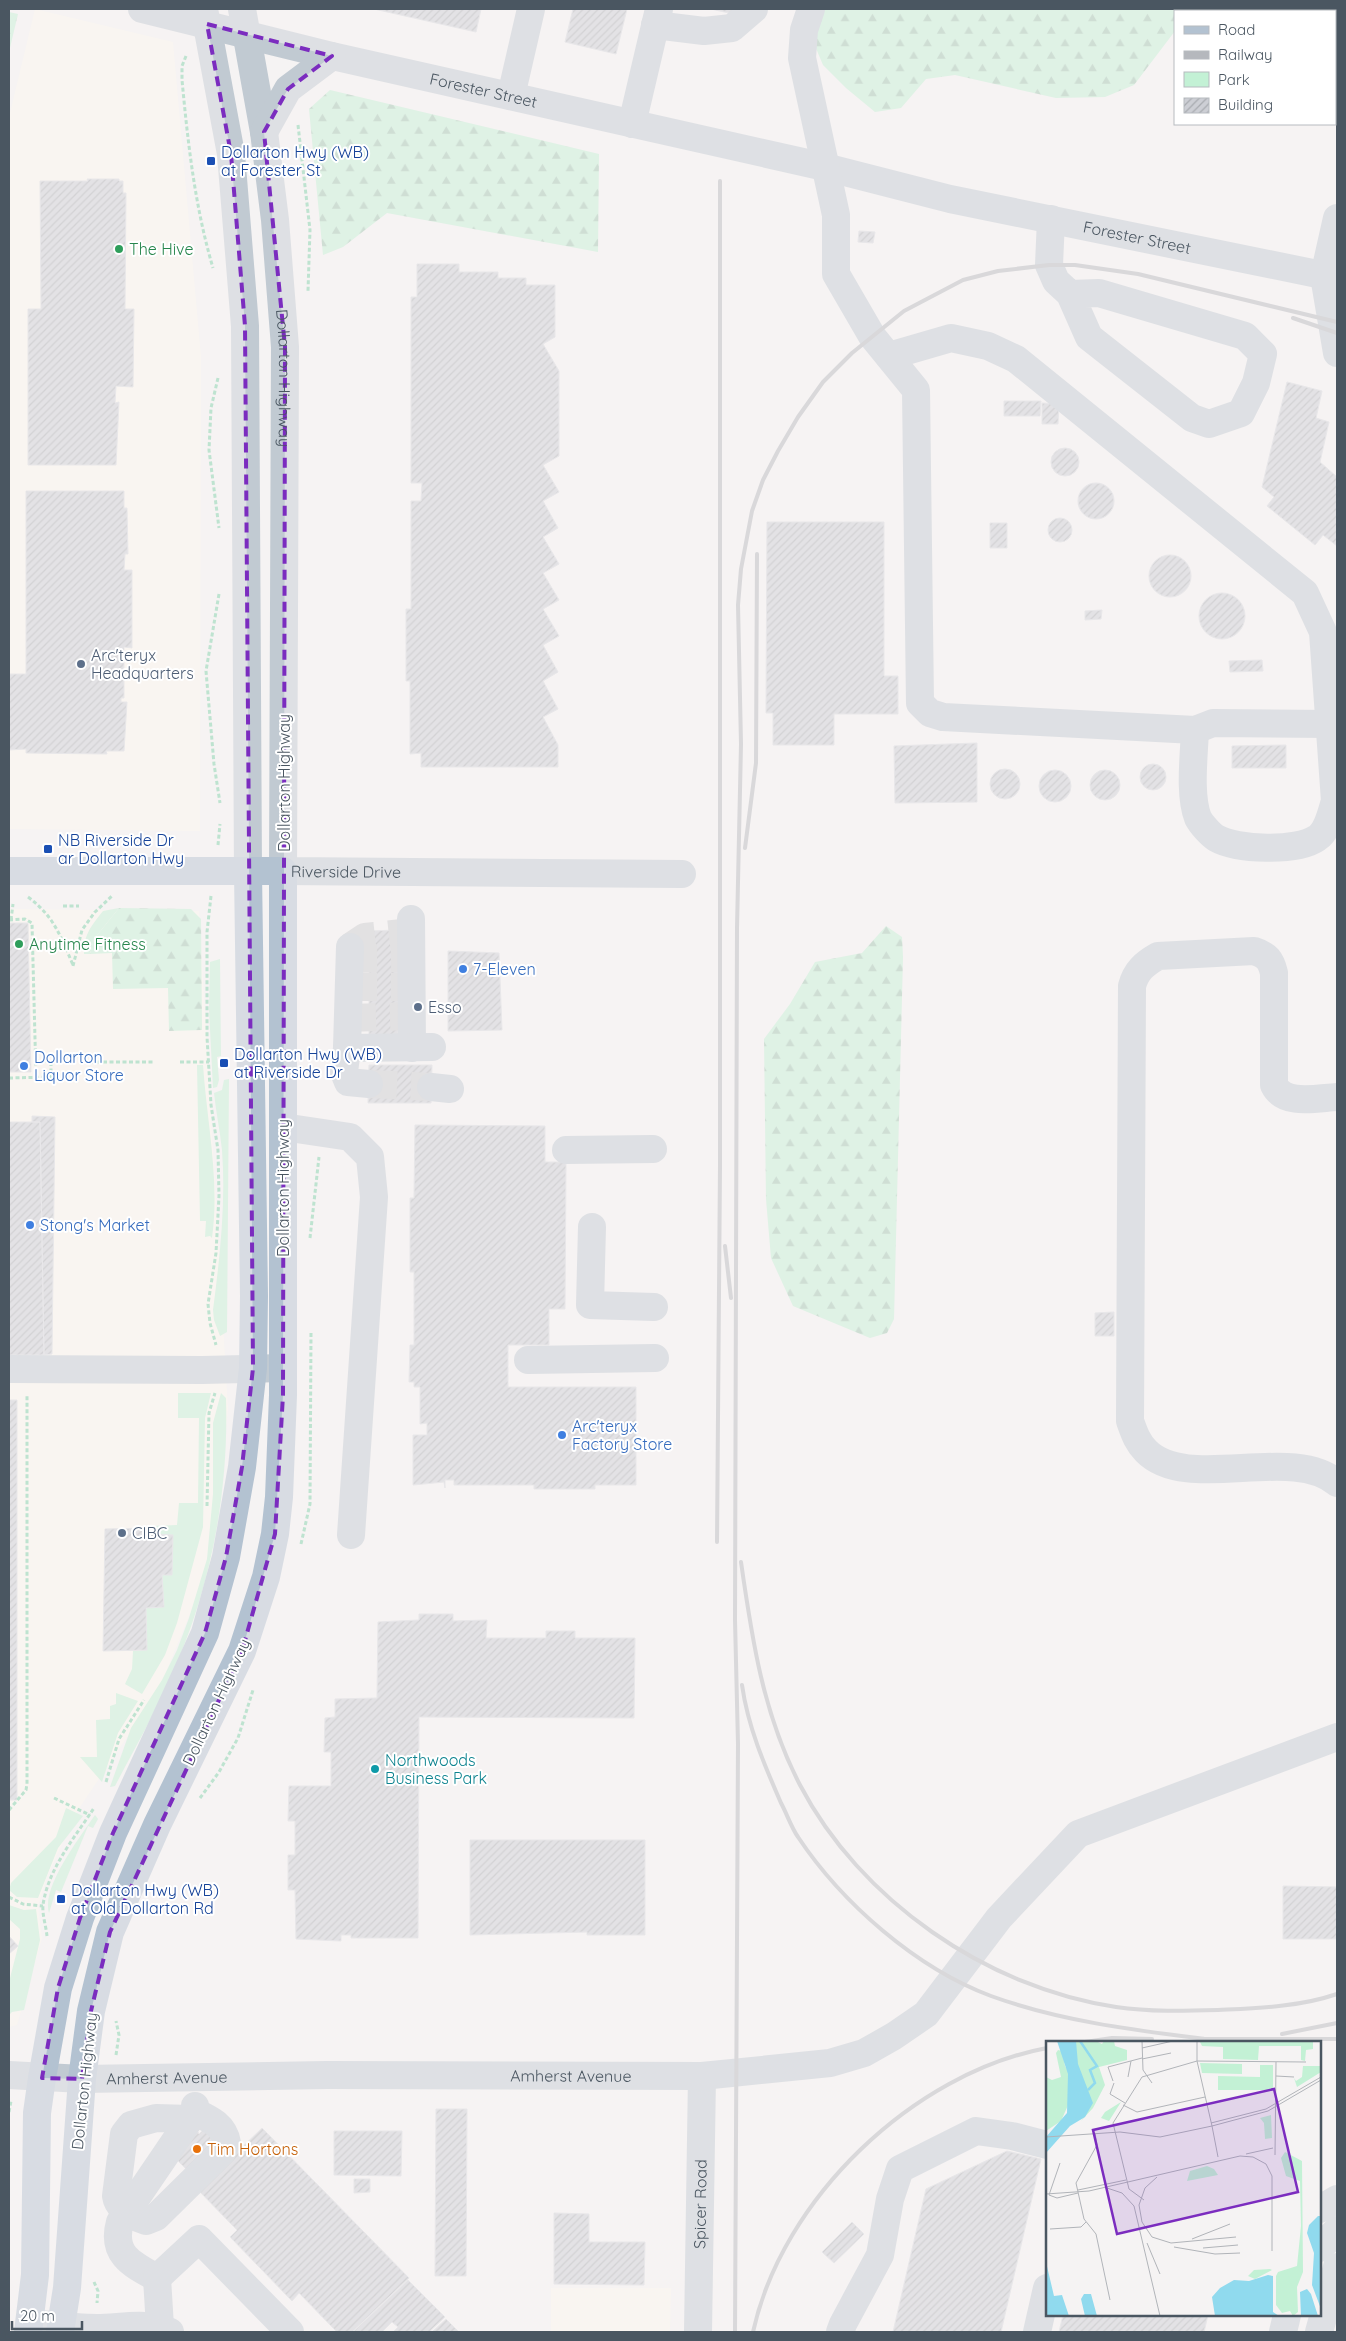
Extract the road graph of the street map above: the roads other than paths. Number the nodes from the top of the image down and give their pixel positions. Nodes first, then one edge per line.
1 (142, 9) edge
2 (531, 9) edge
3 (754, 9) edge
4 (810, 9) edge
5 (205, 16) edge
6 (657, 17) edge
7 (244, 22) edge
8 (332, 56) junction
9 (511, 96) junction
10 (632, 124) junction
11 (264, 132) junction
12 (825, 167) junction
13 (1337, 218) edge
14 (1051, 219) junction
15 (1331, 277) edge
16 (1070, 294) junction
17 (1337, 353) edge
18 (889, 356) junction
19 (1330, 724) junction
20 (1195, 730) junction
21 (283, 871) junction
22 (248, 872) junction
23 (682, 874) dead end
24 (16, 882) edge
25 (411, 919) dead end
26 (350, 946) dead end
27 (347, 1048) junction
28 (369, 1084) tunnel mouth
29 (1337, 1097) edge
30 (283, 1127) junction
31 (653, 1149) dead end
32 (566, 1150) dead end
33 (592, 1227) dead end
34 (654, 1307) dead end
35 (655, 1358) dead end
36 (528, 1360) dead end
37 (253, 1368) junction
38 (283, 1368) junction
39 (9, 1369) edge
40 (1337, 1483) edge
41 (351, 1535) dead end
42 (1337, 1736) edge
43 (9, 2075) edge
44 (702, 2076) junction
45 (198, 2077) junction
46 (42, 2078) junction
47 (82, 2079) junction
48 (192, 2116) junction
49 (1046, 2145) edge
50 (1337, 2199) edge
51 (1321, 2208) edge
52 (126, 2212) junction
53 (1337, 2219) edge
54 (1321, 2229) edge
55 (1337, 2230) edge
56 (1321, 2247) edge
57 (1337, 2252) edge
58 (1337, 2267) edge
59 (156, 2278) junction
60 (1321, 2280) edge
61 (1046, 2292) edge
62 (1270, 2316) edge
63 (1287, 2316) edge
64 (1299, 2316) edge
65 (1312, 2316) edge
66 (1337, 2316) edge
67 (29, 2328) edge
68 (60, 2329) edge
69 (165, 2330) edge
70 (290, 2332) edge
71 (698, 2332) edge
72 (840, 2332) edge
73 (1037, 2332) edge
74 (1266, 2332) edge
75 (1283, 2332) edge
76 (1295, 2332) edge
77 (1308, 2332) edge
78 (1319, 2332) edge
79 (1333, 2332) edge

1 - 5 street, Forester Street
2 - 9 street
3 - 6 street
4 - 12 street
5 - 7 street, Forester Street
5 - 22 street, Dollarton Highway
6 - 10 street
7 - 8 street, Forester Street
7 - 11 street, Dollarton Highway
8 - 9 street, Forester Street
8 - 11 street
9 - 10 street, Forester Street
10 - 12 street, Forester Street
11 - 21 street, Dollarton Highway
12 - 14 street, Forester Street
12 - 18 street
13 - 15 street
14 - 15 street, Forester Street
14 - 16 street
15 - 17 street
16 - 16 street
18 - 19 street
18 - 20 street
19 - 20 street
19 - 20 street
21 - 22 main road, Riverside Drive
21 - 23 street, Riverside Drive
21 - 30 main road, Dollarton Highway
22 - 24 main road, Riverside Drive
22 - 37 main road, Dollarton Highway
25 - 27 street
26 - 27 street
27 - 28 street
29 - 40 street
30 - 38 main road, Dollarton Highway
30 - 41 street
31 - 32 street
33 - 34 street
35 - 36 street
37 - 38 street
37 - 39 street
37 - 46 main road, Dollarton Highway
38 - 47 main road, Dollarton Highway
42 - 44 street, Amherst Avenue
43 - 46 street, Amherst Avenue
44 - 45 street, Amherst Avenue
44 - 71 street, Spicer Road
45 - 47 street, Amherst Avenue
45 - 48 street
46 - 47 street, Amherst Avenue
46 - 67 main road, Dollarton Highway
47 - 68 main road, Dollarton Highway
48 - 52 street
48 - 52 street
48 - 52 street
49 - 72 street
50 - 51 street
52 - 59 street
53 - 54 street
55 - 56 street
57 - 60 street
58 - 78 street
59 - 69 street
59 - 70 street
61 - 73 street
62 - 74 street
63 - 75 street
64 - 76 street
65 - 77 street
66 - 79 street
67 - 68 street
68 - 69 street

